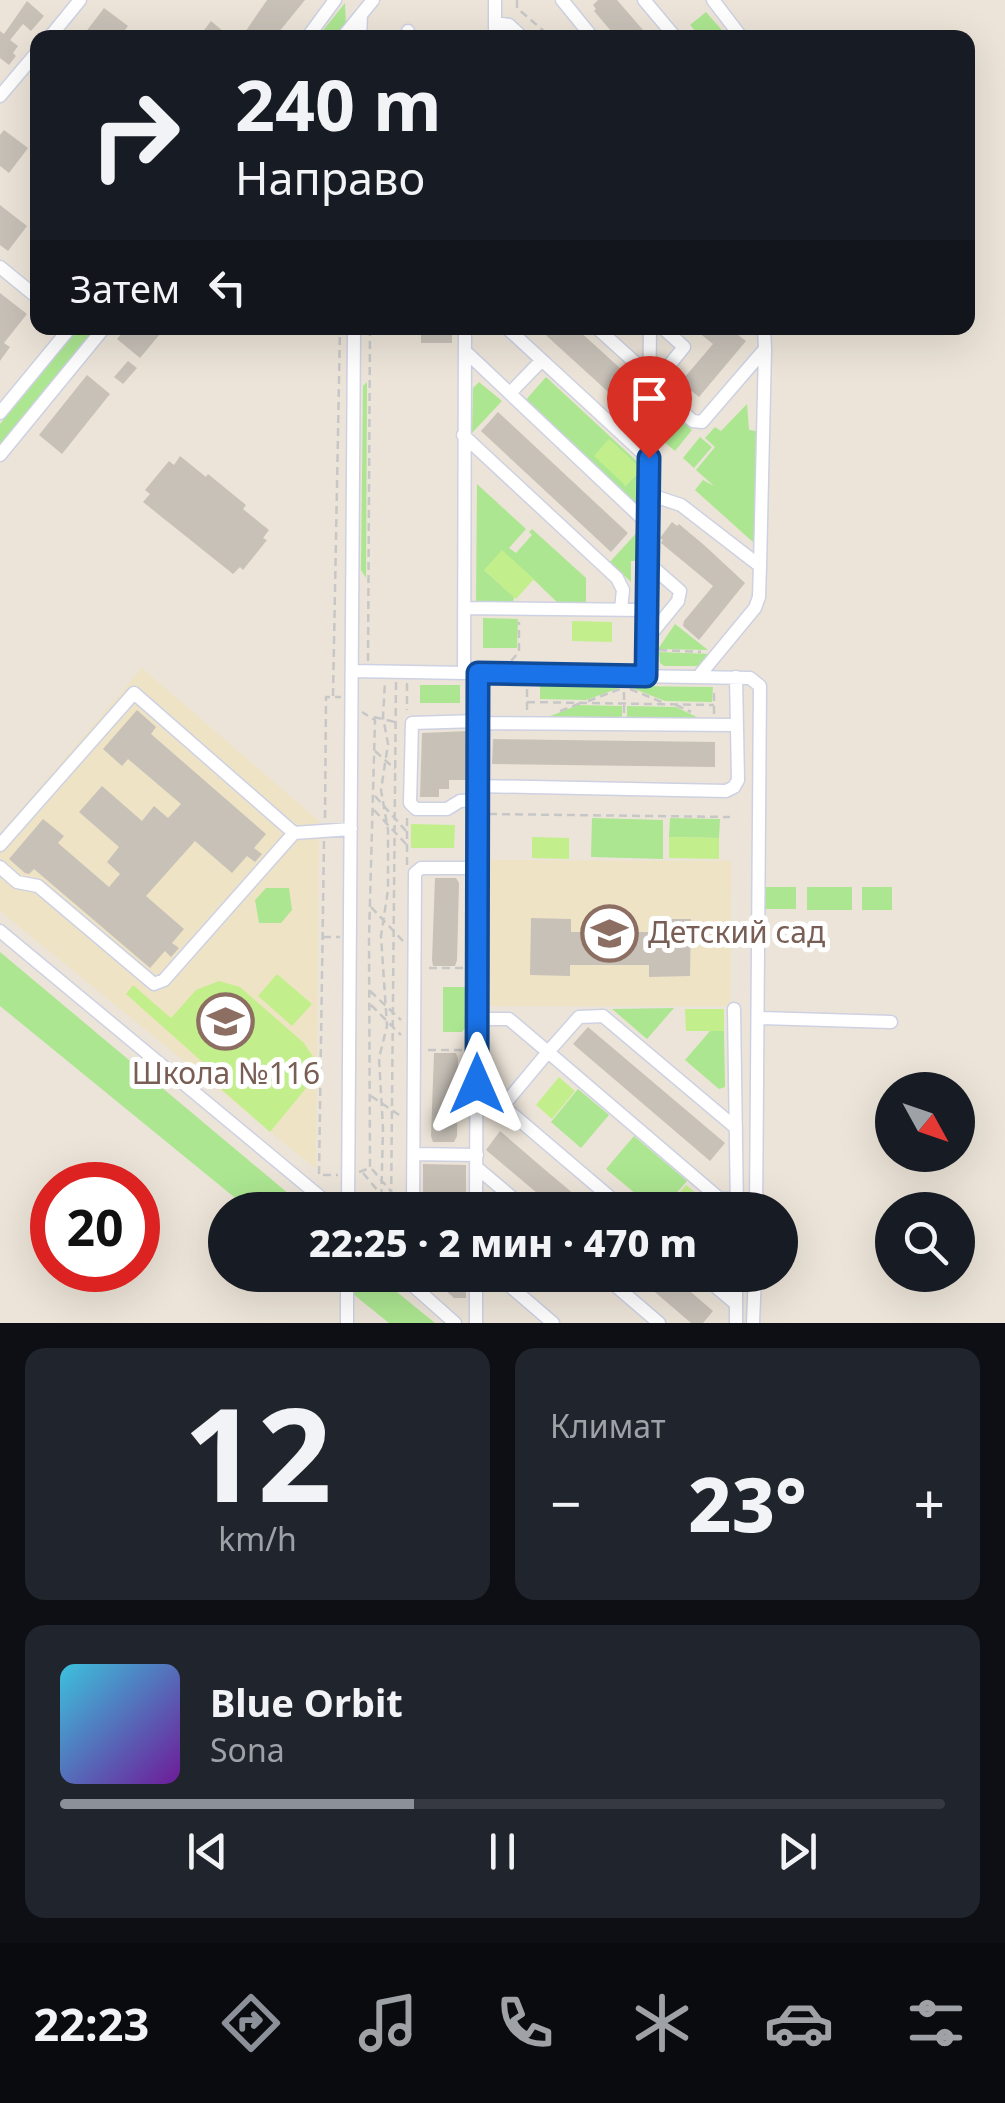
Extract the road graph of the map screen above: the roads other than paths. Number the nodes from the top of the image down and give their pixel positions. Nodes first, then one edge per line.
1 (80, 0) edge
2 (335, 0) edge
3 (373, 0) edge
4 (495, 0) edge
5 (562, 0) edge
6 (644, 0) edge
7 (713, 0) edge
8 (361, 15) junction
9 (56, 30) edge
10 (313, 30) edge
11 (349, 30) edge
12 (360, 30) edge
13 (495, 30) edge
14 (587, 30) edge
15 (669, 30) edge
16 (736, 30) edge
17 (30, 60) edge
18 (0, 96) edge
19 (0, 267) edge
20 (30, 291) edge
21 (64, 335) edge
22 (98, 335) edge
23 (354, 335) edge
24 (465, 335) edge
25 (515, 335) edge
26 (604, 335) edge
27 (650, 335) edge
28 (671, 335) edge
29 (765, 335) edge
30 (765, 349) junction
31 (465, 351) junction
32 (542, 360) junction
33 (651, 384) junction
34 (510, 393) junction
35 (0, 413) edge
36 (463, 435) junction
37 (0, 455) edge
38 (649, 458) junction
39 (648, 494) junction
40 (648, 524) junction
41 (648, 563) junction
42 (760, 566) junction
43 (464, 608) junction
44 (621, 610) junction
45 (647, 610) junction
46 (647, 639) junction
47 (352, 671) junction
48 (471, 673) junction
49 (646, 676) junction
50 (698, 677) junction
51 (736, 678) junction
52 (478, 722) junction
53 (737, 725) junction
54 (478, 800) junction
55 (351, 830) junction
56 (294, 833) junction
57 (0, 845) edge
58 (0, 868) edge
59 (478, 868) junction
60 (0, 932) edge
61 (734, 1009) dead end
62 (758, 1018) junction
63 (477, 1019) junction
64 (891, 1022) dead end
65 (548, 1052) junction
66 (477, 1084) junction
67 (503, 1106) junction
68 (736, 1128) junction
69 (414, 1154) junction
70 (476, 1161) junction
71 (351, 1174) junction
72 (315, 1192) edge
73 (341, 1192) edge
74 (350, 1192) edge
75 (411, 1192) edge
76 (476, 1192) edge
77 (508, 1192) edge
78 (604, 1192) edge
79 (712, 1192) edge
80 (737, 1192) edge
81 (756, 1192) edge
82 (348, 1292) edge
83 (420, 1292) edge
84 (476, 1292) edge
85 (517, 1292) edge
86 (623, 1292) edge
87 (722, 1292) edge
88 (736, 1292) edge
89 (754, 1292) edge
90 (736, 1304) junction
91 (347, 1323) edge
92 (455, 1323) edge
93 (476, 1323) edge
94 (553, 1323) edge
95 (660, 1323) edge
96 (736, 1323) edge
97 (753, 1323) edge

1 - 9 street
2 - 10 street
3 - 8 street
4 - 13 street
5 - 14 street
6 - 15 street
7 - 16 street
8 - 11 street
8 - 12 street
17 - 18 street
19 - 20 street
21 - 35 street
22 - 37 street
23 - 47 street
24 - 31 street
25 - 32 street
26 - 33 street
27 - 33 street
28 - 33 street
29 - 30 street
30 - 33 street
30 - 42 street
31 - 34 street
31 - 36 street
32 - 34 street
32 - 38 street
33 - 38 street
34 - 40 street
36 - 43 street
36 - 44 street
38 - 39 street
39 - 40 street
39 - 42 street
40 - 41 street
41 - 45 street
41 - 46 street
42 - 50 street
43 - 44 street
43 - 48 street
44 - 45 street
45 - 46 street
46 - 49 street
47 - 48 street
47 - 55 street
48 - 49 street
48 - 52 street
49 - 50 street
50 - 51 street
51 - 53 street
51 - 62 street
52 - 53 street
52 - 54 street
52 - 54 street
53 - 54 street
54 - 59 street
55 - 56 street
55 - 71 street
56 - 57 street
56 - 58 street
59 - 63 street
59 - 69 street
60 - 72 street
61 - 68 street
62 - 64 street
62 - 81 street
63 - 65 street
63 - 66 street
65 - 67 street
65 - 68 street
65 - 79 street
66 - 67 street
66 - 70 street
67 - 78 street
68 - 80 street
69 - 70 street
69 - 75 street
70 - 76 street
70 - 77 street
71 - 73 street
71 - 74 street
82 - 91 street
83 - 92 street
84 - 93 street
85 - 94 street
86 - 95 street
87 - 90 street
88 - 90 street
89 - 97 street
90 - 96 street

